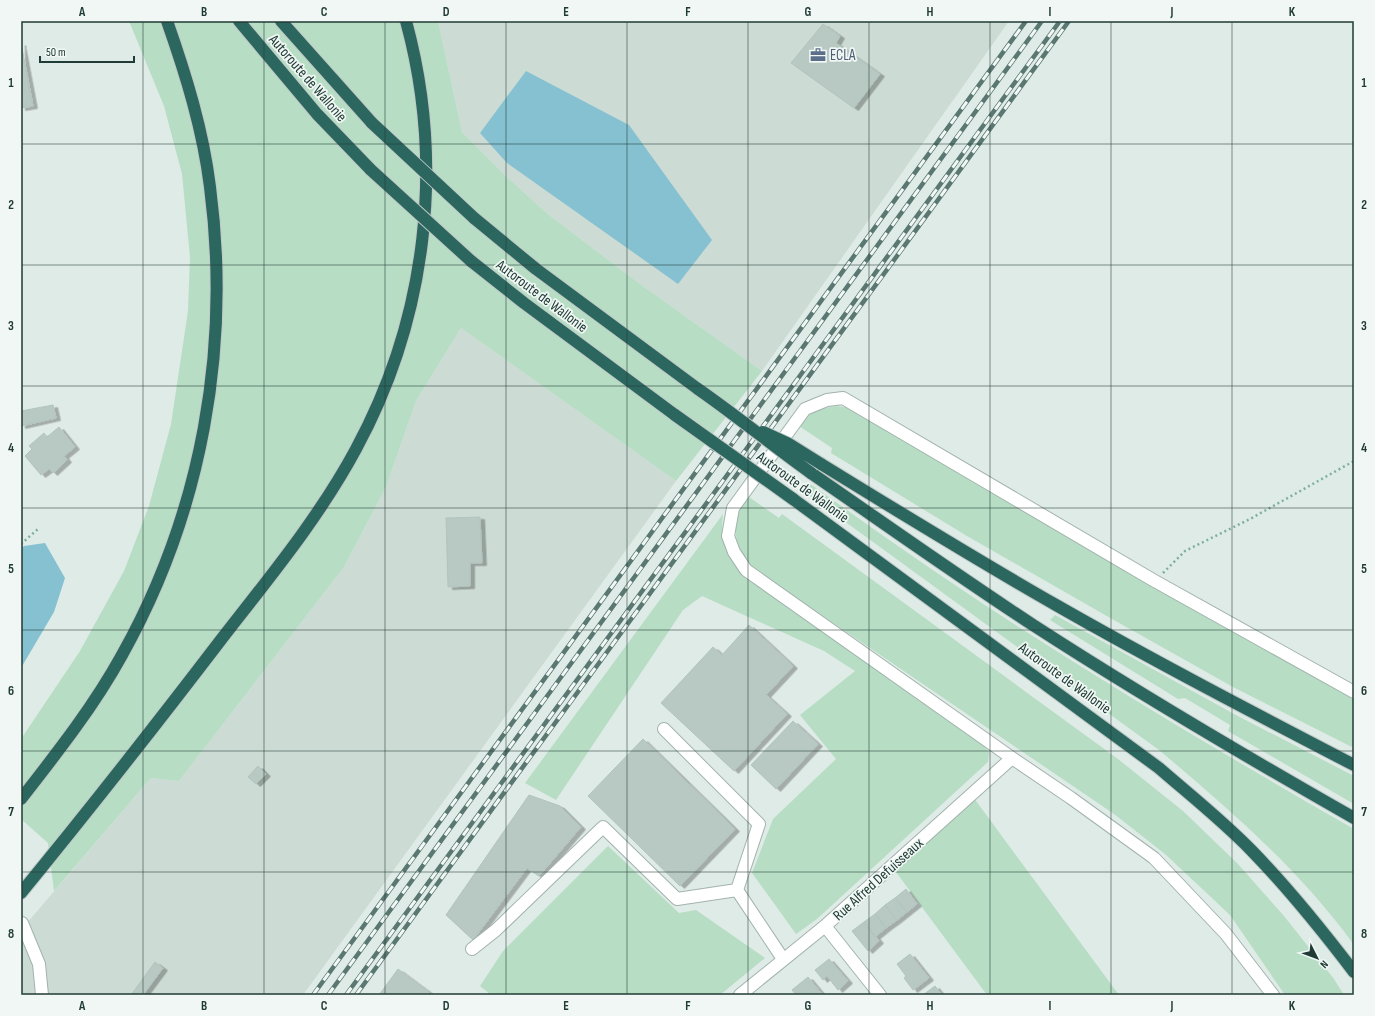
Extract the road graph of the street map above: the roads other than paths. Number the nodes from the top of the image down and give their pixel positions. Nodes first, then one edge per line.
1 (167, 21) edge
2 (239, 21) edge
3 (281, 21) edge
4 (406, 21) edge
5 (748, 424) junction
6 (1354, 692) edge
7 (664, 729) dead end
8 (1012, 758) junction
9 (1354, 765) edge
10 (21, 798) edge
11 (1354, 818) edge
12 (737, 890) junction
13 (21, 893) edge
14 (22, 923) edge
15 (825, 926) junction
16 (472, 949) dead end
17 (784, 959) junction
18 (1354, 972) edge
19 (43, 994) edge
20 (740, 995) edge
21 (880, 995) edge
22 (1272, 995) edge

1 - 10 highway
2 - 18 highway, Autoroute de Wallonie, bridge
3 - 5 highway, Autoroute de Wallonie, bridge
4 - 13 highway
5 - 9 highway, bridge
5 - 11 highway, Autoroute de Wallonie, bridge
6 - 8 street
7 - 12 street
8 - 15 street, Rue Alfred Defuisseaux
8 - 22 street
12 - 16 street
12 - 17 street
14 - 19 street
15 - 17 street, Rue Alfred Defuisseaux
15 - 21 street
17 - 20 street, Rue Alfred Defuisseaux

